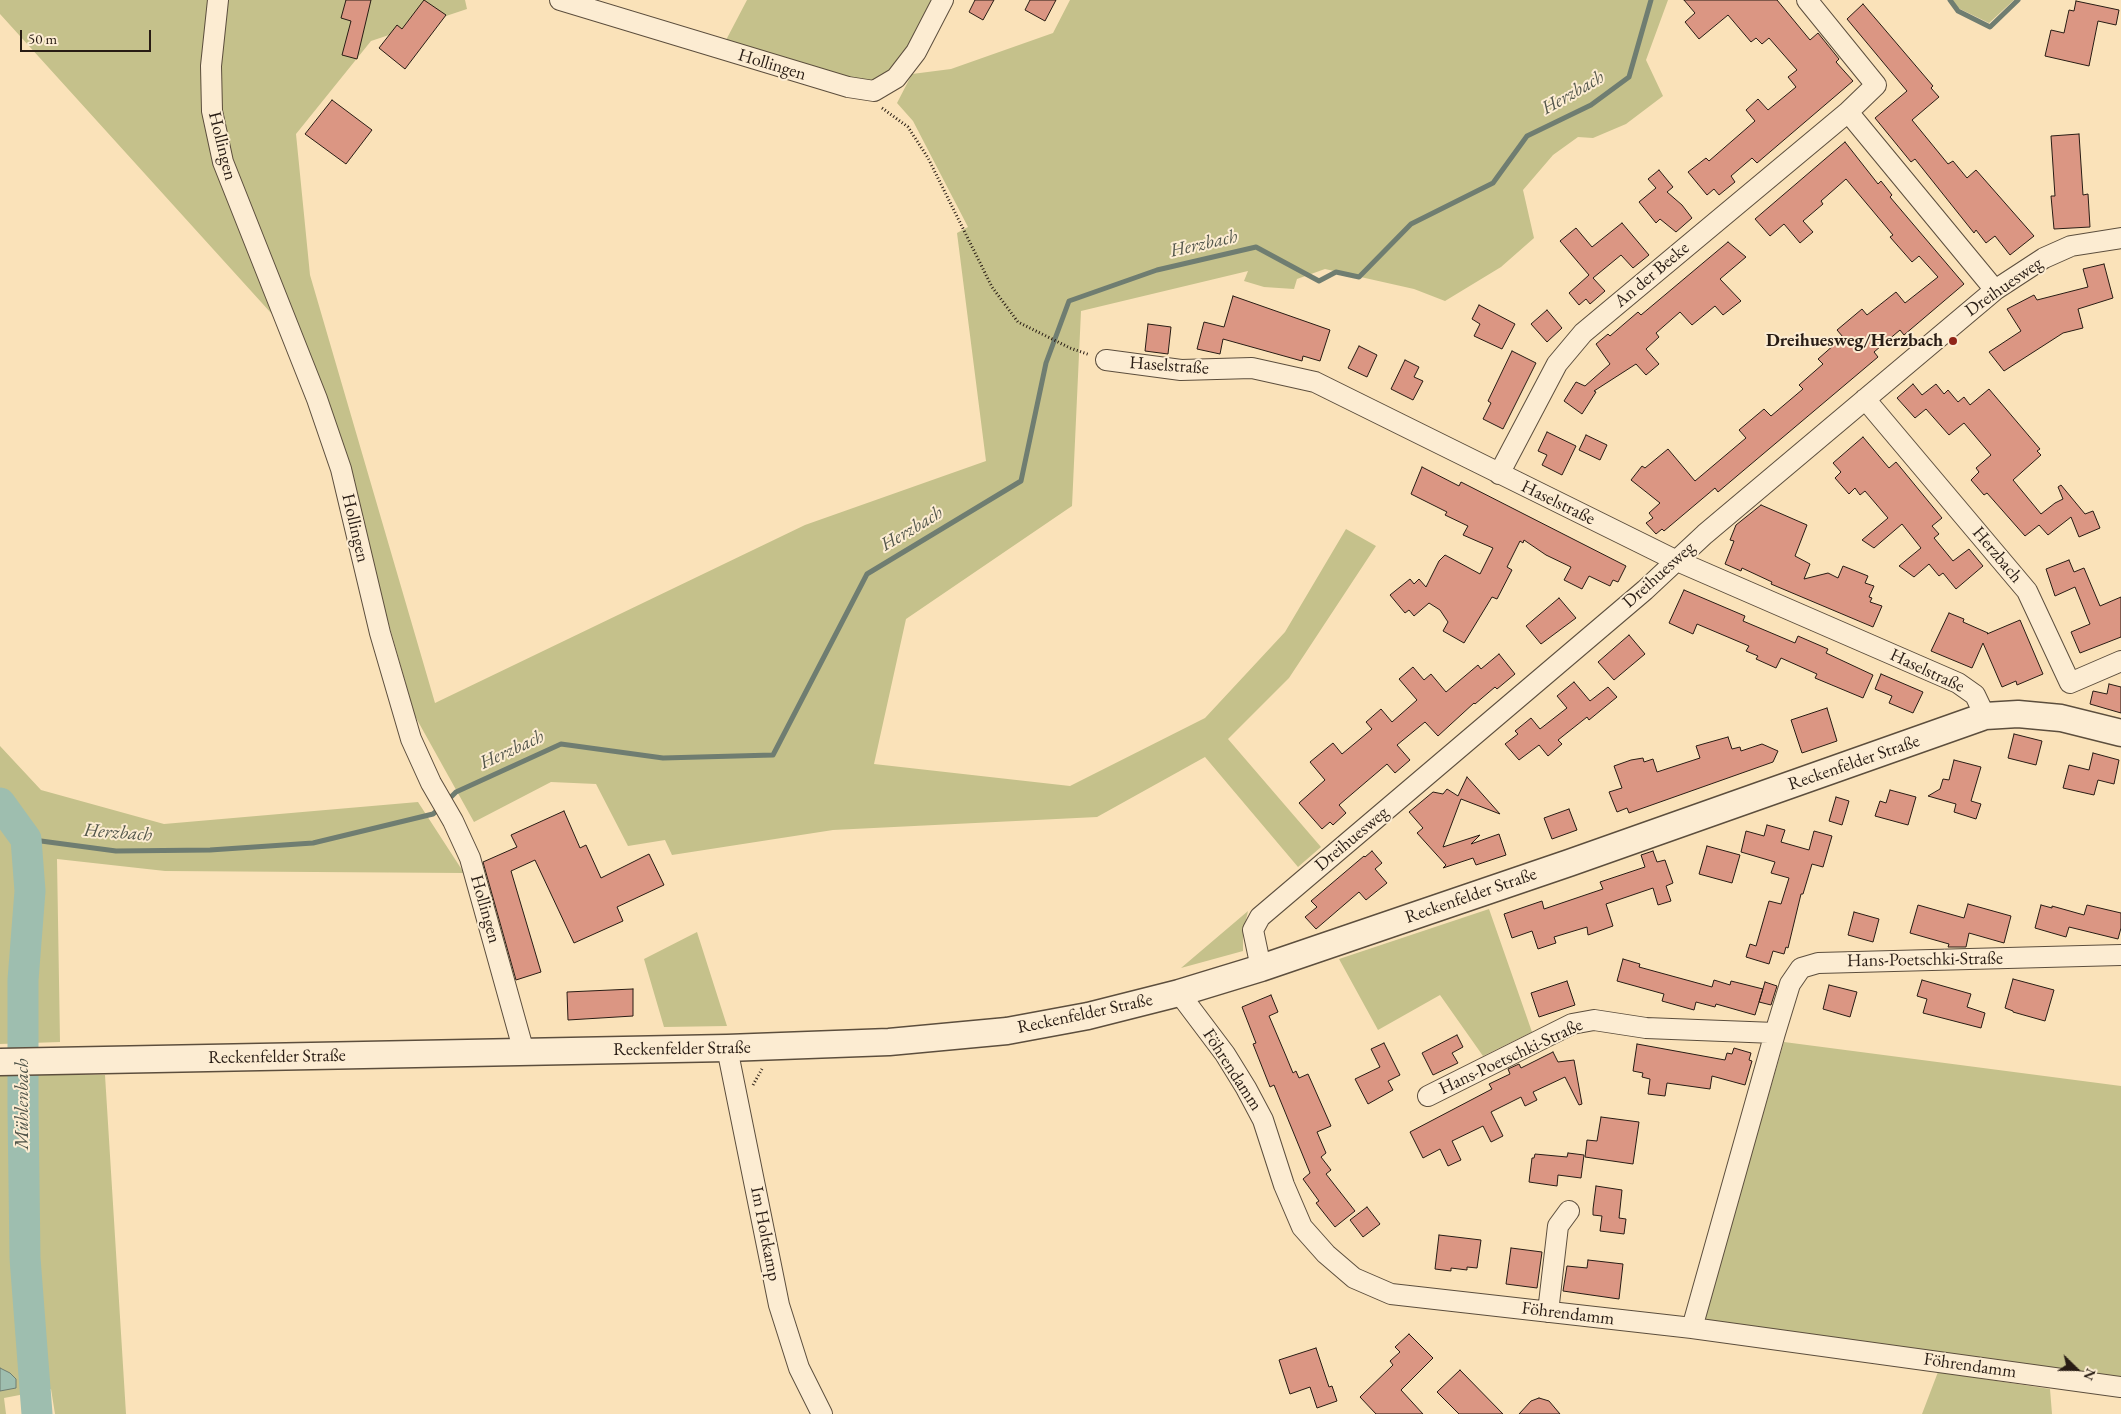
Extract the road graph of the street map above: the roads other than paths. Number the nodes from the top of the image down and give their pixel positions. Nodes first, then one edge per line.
1 (560, 0) edge
2 (943, 0) edge
3 (1807, 0) edge
4 (216, 4) edge
5 (1848, 112) junction
6 (2121, 238) edge
7 (1995, 290) junction
8 (1106, 360) dead end
9 (1865, 399) junction
10 (1499, 474) junction
11 (1675, 560) junction
12 (2121, 661) edge
13 (1985, 716) junction
14 (2121, 733) edge
15 (2121, 955) edge
16 (1261, 968) junction
17 (1179, 993) junction
18 (1775, 1033) junction
19 (728, 1048) junction
20 (524, 1052) junction
21 (0, 1062) edge
22 (1428, 1096) dead end
23 (1570, 1211) dead end
24 (1548, 1312) junction
25 (1692, 1328) junction
26 (2121, 1387) edge
27 (822, 1414) edge

1 - 2 street, Hollingen
3 - 5 street, An der Beeke
4 - 20 street, Hollingen
5 - 7 street
5 - 10 street, An der Beeke
6 - 7 street, Dreihuesweg
7 - 9 street, Dreihuesweg
8 - 10 street, Haselstraße
9 - 11 street, Dreihuesweg
9 - 12 street, Herzbach
10 - 11 street, Haselstraße
11 - 13 street, Haselstraße
11 - 16 street, Dreihuesweg
13 - 14 street, Reckenfelder Straße
13 - 16 street, Reckenfelder Straße
15 - 18 street, Hans-Poetschki-Straße
16 - 17 street, Reckenfelder Straße
17 - 19 street, Reckenfelder Straße
17 - 24 street, Föhrendamm
18 - 22 street, Hans-Poetschki-Straße
18 - 25 street, Hans-Poetschki-Straße
19 - 20 street, Reckenfelder Straße
19 - 27 street, Im Holtkamp
20 - 21 street, Reckenfelder Straße
23 - 24 street
24 - 25 street, Föhrendamm
25 - 26 street, Föhrendamm

